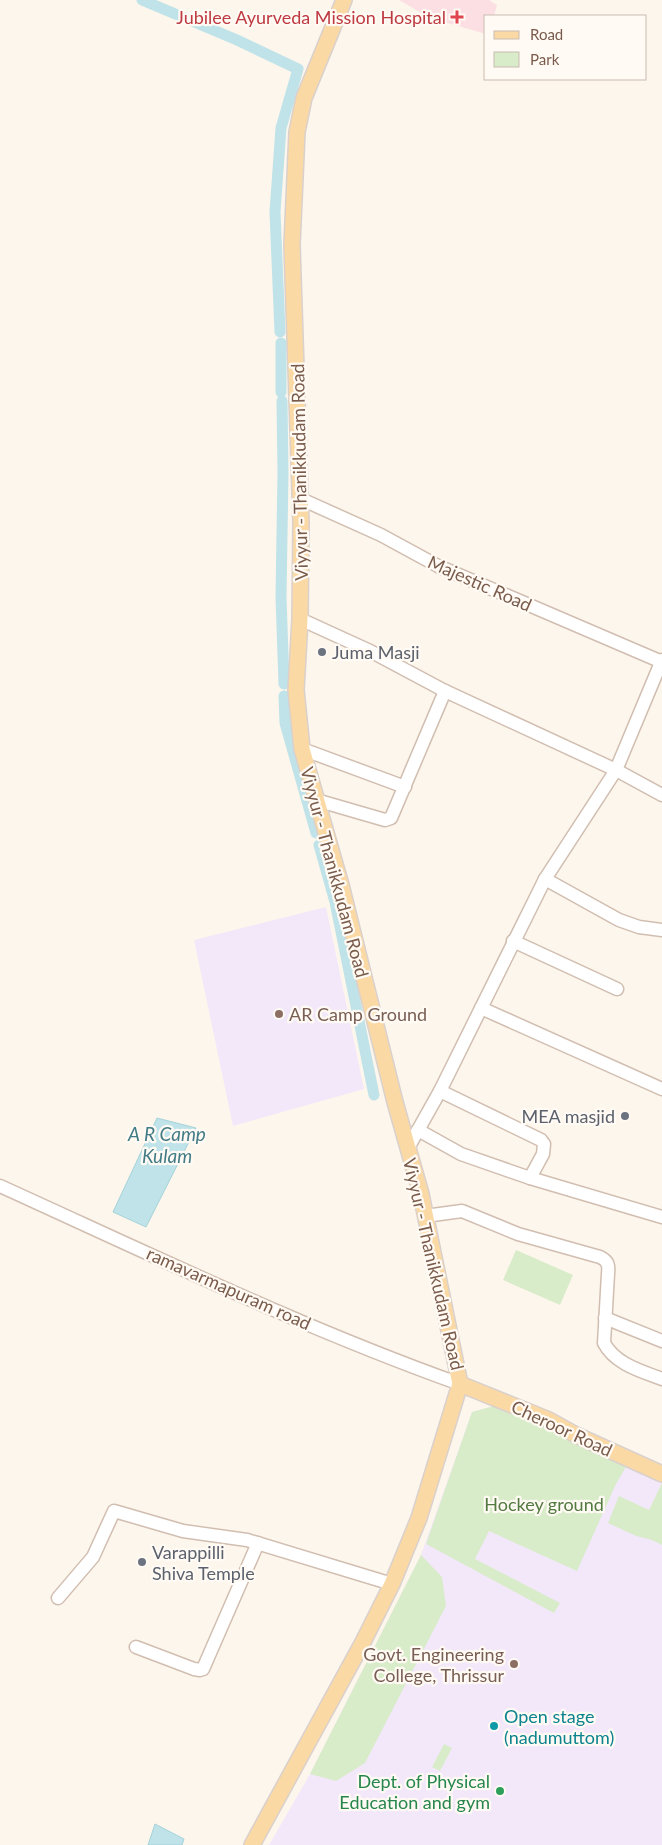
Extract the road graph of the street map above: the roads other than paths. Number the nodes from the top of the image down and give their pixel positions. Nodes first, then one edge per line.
1 (344, 0) edge
2 (301, 499) junction
3 (300, 619) junction
4 (662, 661) edge
5 (445, 692) junction
6 (302, 748) junction
7 (616, 770) junction
8 (405, 787) junction
9 (662, 795) edge
10 (316, 800) junction
11 (546, 879) junction
12 (662, 930) edge
13 (513, 941) junction
14 (617, 989) dead end
15 (481, 1008) junction
16 (662, 1089) edge
17 (440, 1091) junction
18 (418, 1130) junction
19 (408, 1148) junction
20 (530, 1178) junction
21 (0, 1186) edge
22 (425, 1216) junction
23 (662, 1217) edge
24 (605, 1318) junction
25 (662, 1341) edge
26 (662, 1379) edge
27 (460, 1384) junction
28 (662, 1474) edge
29 (258, 1543) junction
30 (392, 1584) junction
31 (58, 1598) dead end
32 (136, 1647) dead end
33 (252, 1845) edge

1 - 2 main road, Viyyur - Thanikkudam Road
2 - 3 main road, Viyyur - Thanikkudam Road
2 - 4 street, Majestic Road
3 - 5 street
3 - 6 main road, Viyyur - Thanikkudam Road
4 - 7 street
5 - 7 street
5 - 8 street
6 - 8 street
6 - 10 main road, Viyyur - Thanikkudam Road
7 - 9 street
7 - 11 street
8 - 10 street
10 - 19 main road, Viyyur - Thanikkudam Road
11 - 12 street
11 - 13 street
13 - 14 street
13 - 15 street
15 - 16 street
15 - 17 street
17 - 18 street
17 - 20 street
18 - 19 street
18 - 20 street
19 - 22 main road, Viyyur - Thanikkudam Road
20 - 23 street
21 - 27 street, ramavarmapuram road
22 - 24 street
22 - 27 main road, Viyyur - Thanikkudam Road
24 - 25 street
24 - 26 street
27 - 28 main road, Cheroor Road
27 - 30 main road, Viyyur - Thanikkudam Road
29 - 30 street
29 - 31 street
29 - 32 street
30 - 33 main road, Viyyur - Thanikkudam Road

